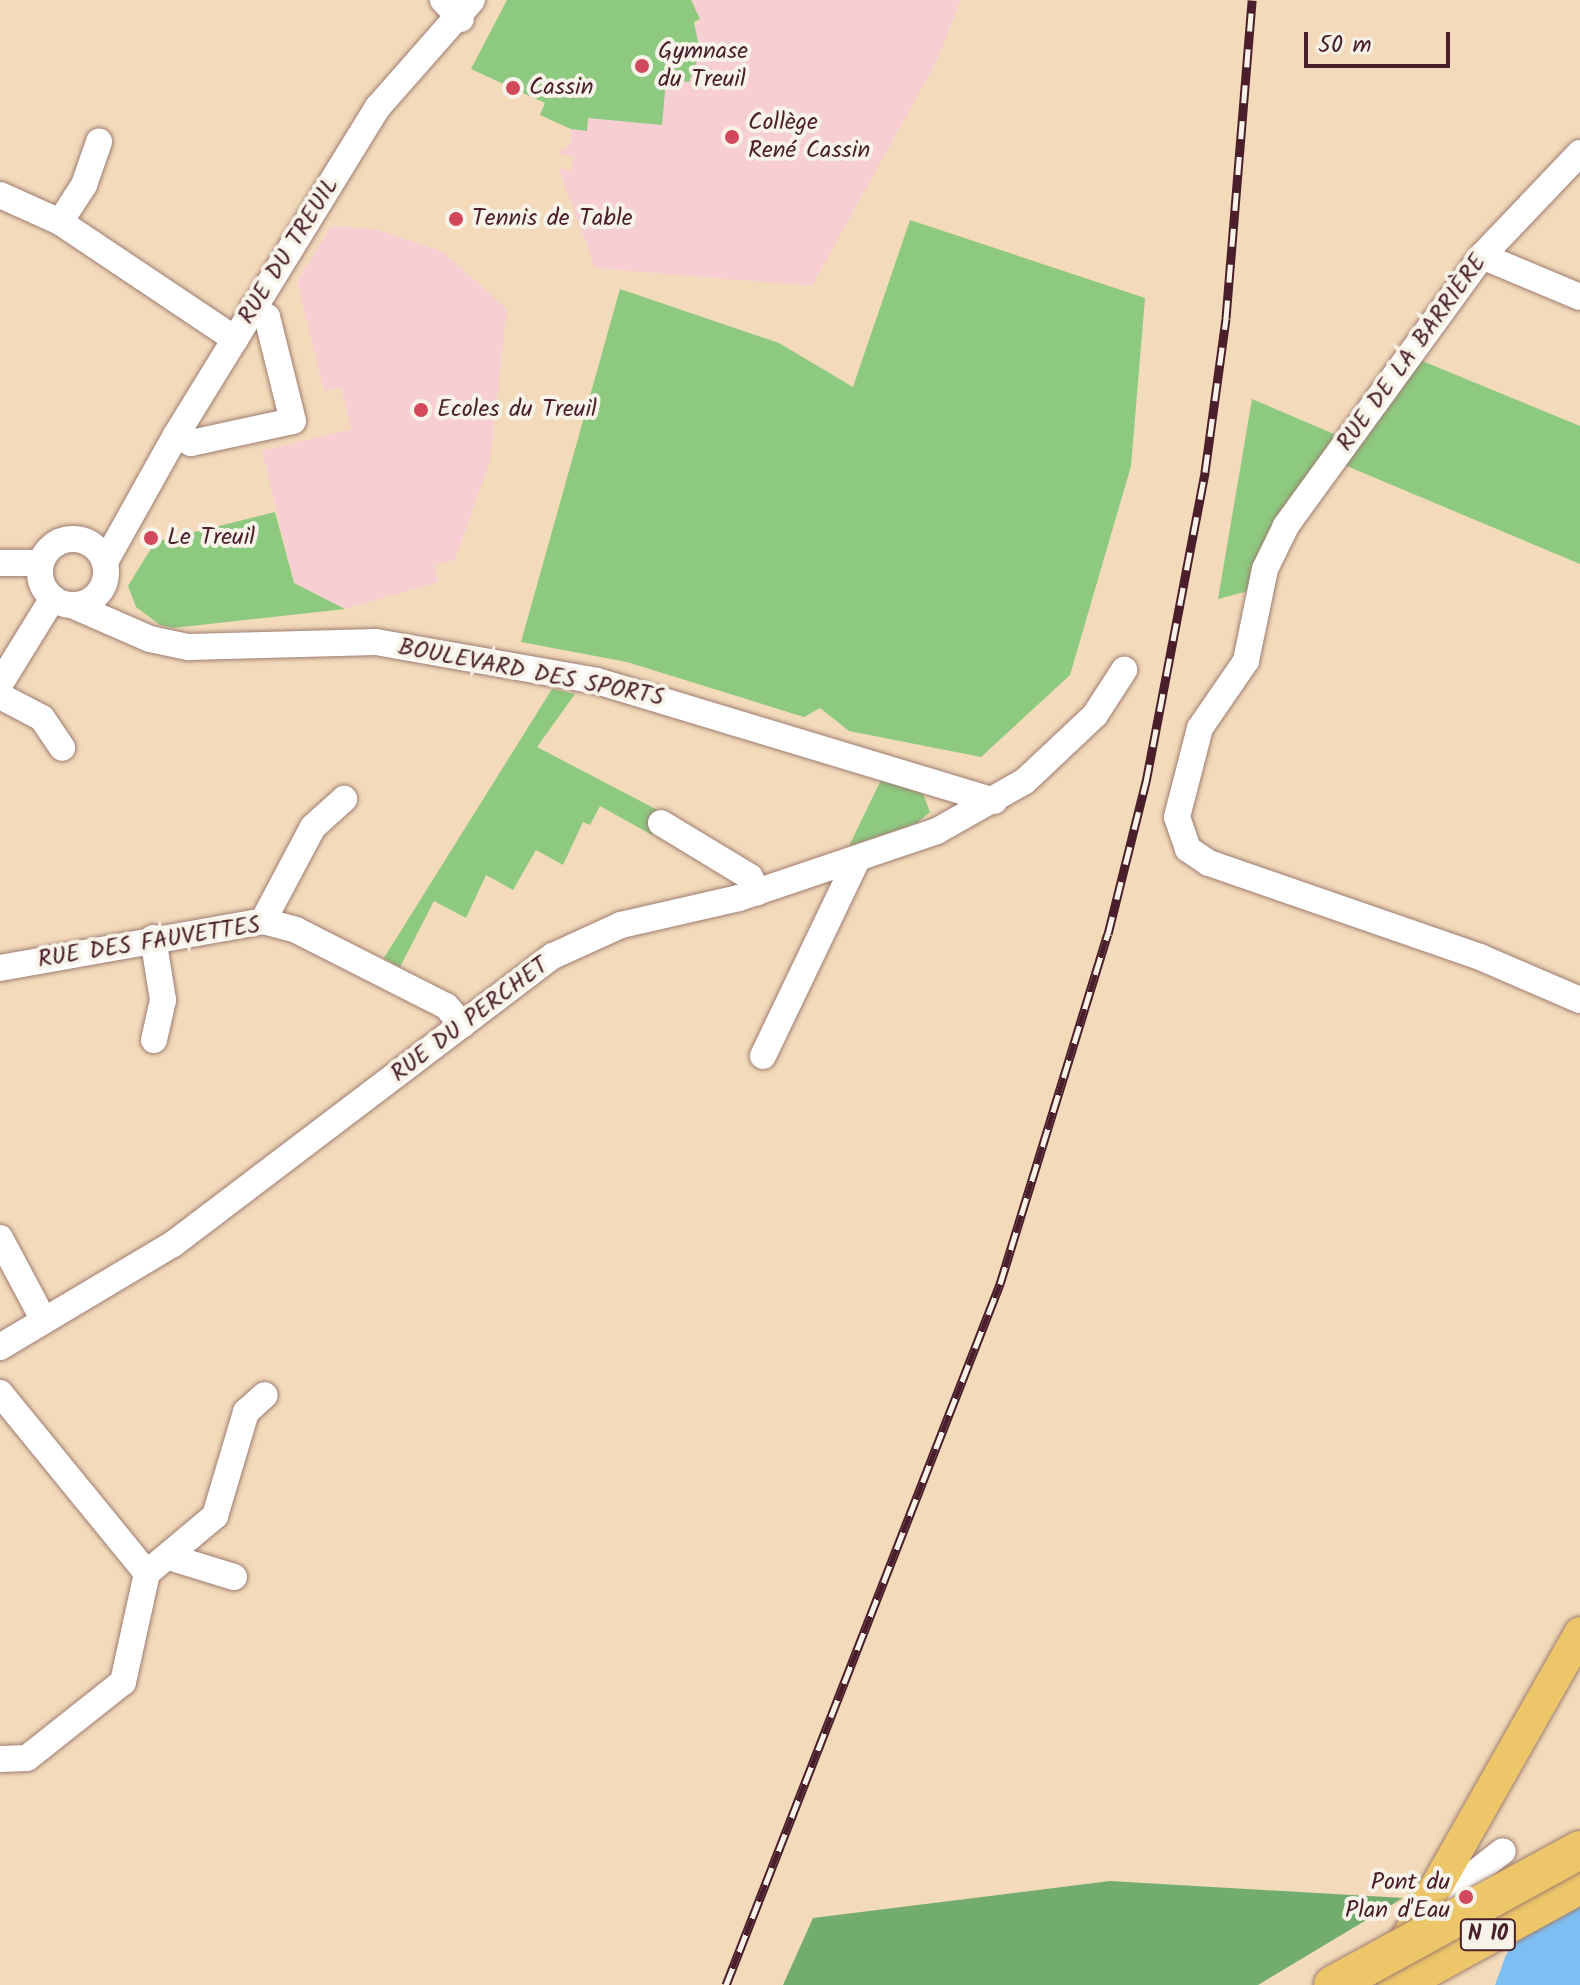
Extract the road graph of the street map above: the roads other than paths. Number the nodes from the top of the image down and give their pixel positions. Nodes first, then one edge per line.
1 (459, 6) edge
2 (99, 142) dead end
3 (1580, 153) edge
4 (0, 195) edge
5 (60, 222) junction
6 (1482, 256) junction
7 (1580, 297) edge
8 (253, 308) junction
9 (235, 339) junction
10 (176, 435) junction
11 (127, 518) junction
12 (78, 539) junction
13 (0, 563) edge
14 (41, 563) junction
15 (104, 574) junction
16 (63, 602) junction
17 (150, 639) junction
18 (1124, 670) dead end
19 (0, 684) edge
20 (0, 696) edge
21 (62, 748) dead end
22 (344, 799) dead end
23 (994, 801) junction
24 (661, 823) dead end
25 (857, 860) junction
26 (757, 892) junction
27 (263, 921) junction
28 (153, 938) junction
29 (0, 968) edge
30 (1580, 1000) edge
31 (463, 1025) junction
32 (154, 1040) dead end
33 (763, 1056) dead end
34 (0, 1238) edge
35 (43, 1319) junction
36 (0, 1347) edge
37 (0, 1393) edge
38 (265, 1395) dead end
39 (169, 1557) junction
40 (147, 1573) junction
41 (234, 1577) dead end
42 (1580, 1633) edge
43 (0, 1759) edge
44 (1580, 1850) edge
45 (1503, 1851) dead end
46 (1580, 1885) edge
47 (1418, 1918) junction
48 (1333, 1985) edge
49 (1380, 1985) edge
50 (1397, 1985) edge

1 - 8 street, RUE DU TREUIL
2 - 5 street
3 - 6 street, RUE DE LA BARRIÈRE
4 - 5 street
5 - 9 street
6 - 7 street
6 - 30 street, RUE DE LA BARRIÈRE
8 - 9 street, RUE DU TREUIL
8 - 10 street
9 - 10 street, RUE DU TREUIL
10 - 11 street, RUE DU TREUIL
11 - 12 street
11 - 15 street, RUE DU TREUIL
12 - 14 street
12 - 15 street
13 - 14 street
14 - 16 street
15 - 16 street
15 - 17 street, BOULEVARD DES SPORTS
16 - 17 street, BOULEVARD DES SPORTS
16 - 19 street
17 - 23 street, BOULEVARD DES SPORTS
18 - 23 street, RUE DU PERCHET
20 - 21 street
22 - 27 street
23 - 25 street, RUE DU PERCHET
24 - 26 street
25 - 26 street, RUE DU PERCHET
25 - 33 street
26 - 31 street, RUE DU PERCHET
27 - 28 street, RUE DES FAUVETTES
27 - 31 street, RUE DES FAUVETTES
28 - 29 street, RUE DES FAUVETTES
28 - 32 street
31 - 35 street, RUE DU PERCHET
34 - 35 street
35 - 36 street, RUE DU PERCHET
37 - 40 street
38 - 39 street
39 - 40 street
39 - 41 street
40 - 43 street
42 - 47 main road
44 - 48 highway, N 10, bridge
45 - 47 street
46 - 50 highway, N 10
47 - 49 main road

